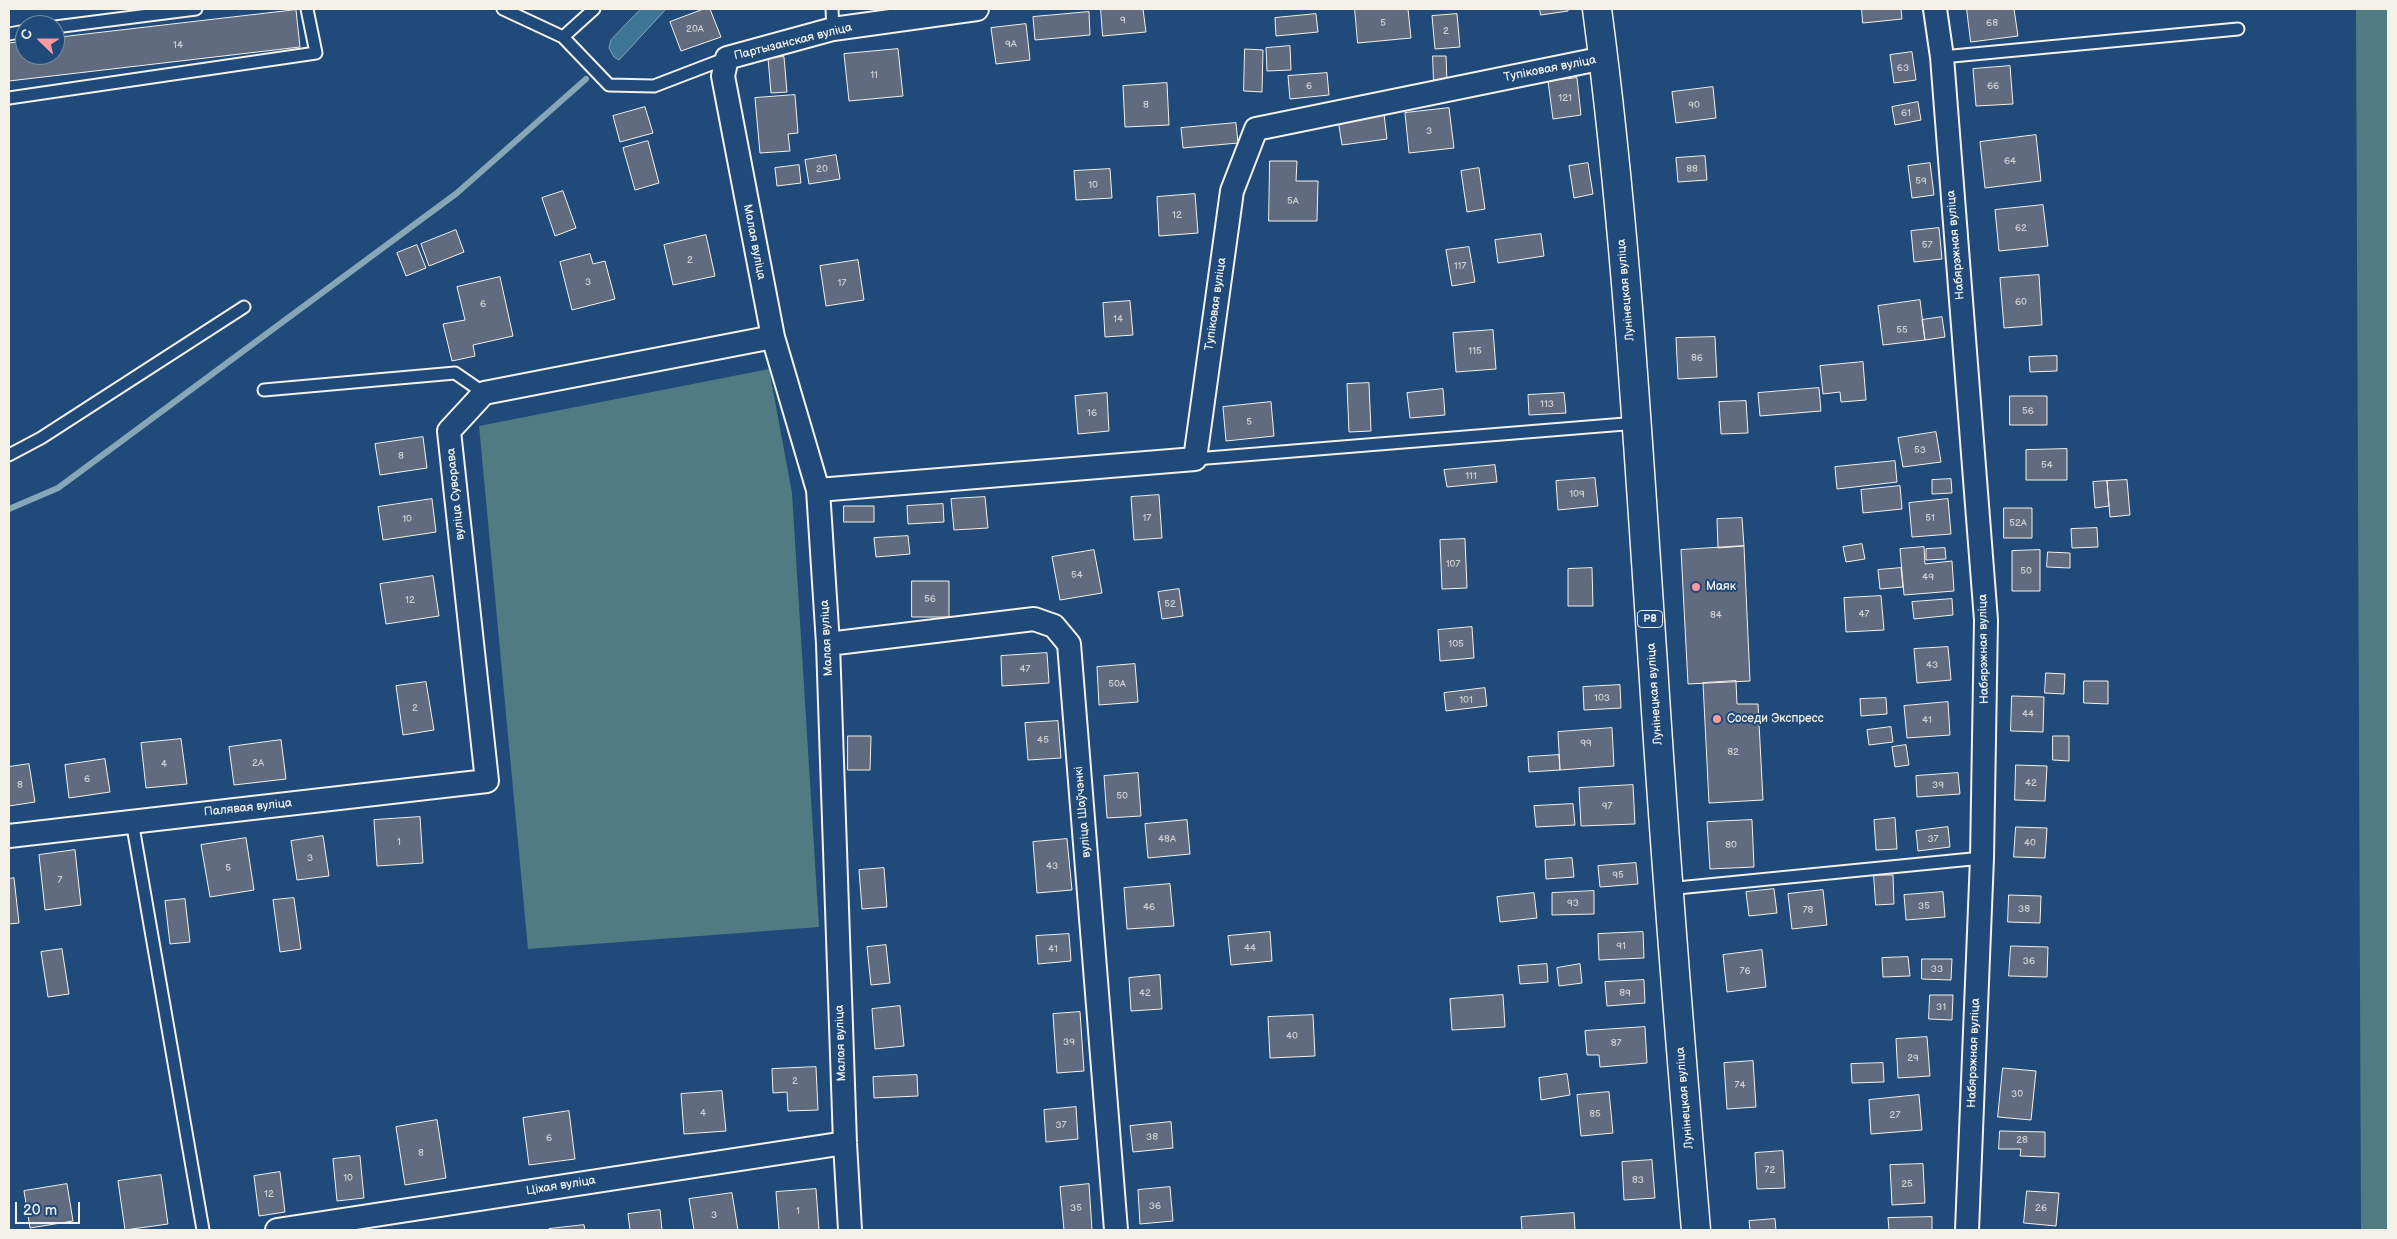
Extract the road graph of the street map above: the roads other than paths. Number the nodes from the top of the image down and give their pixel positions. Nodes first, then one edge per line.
1 (196, 9) edge
2 (307, 9) edge
3 (503, 9) edge
4 (594, 9) edge
5 (977, 9) edge
6 (1935, 9) edge
7 (1603, 10) edge
8 (832, 19) edge
9 (65, 27) edge
10 (2238, 29) dead end
11 (563, 37) junction
12 (1942, 57) junction
13 (727, 58) junction
14 (1604, 58) junction
15 (9, 98) edge
16 (244, 307) dead end
17 (773, 337) junction
18 (264, 390) dead end
19 (484, 393) junction
20 (1637, 423) junction
21 (9, 456) edge
22 (1195, 459) junction
23 (818, 490) junction
24 (828, 644) junction
25 (487, 781) joint
26 (132, 821) junction
27 (9, 836) edge
28 (1982, 858) junction
29 (1667, 889) junction
30 (845, 1143) junction
31 (203, 1230) edge
32 (277, 1230) edge
33 (850, 1230) edge
34 (1116, 1230) edge
35 (1696, 1230) edge
36 (1967, 1230) edge

1 - 9 lane
2 - 15 lane
3 - 11 lane
4 - 11 lane
5 - 8 street, Партызанская вуліца
6 - 12 street, Набярэжная вуліца
7 - 14 main road, Лунінецкая вуліца / Р8
8 - 13 street, Партызанская вуліца
10 - 12 lane
11 - 13 lane
12 - 28 street, Набярэжная вуліца
13 - 17 street, Малая вуліца
14 - 20 main road, Лунінецкая вуліца / Р8
14 - 22 street, Тупіковая вуліца
16 - 21 lane
17 - 19 street
17 - 23 street, Малая вуліца
18 - 19 lane
19 - 25 street, вуліца Суворава
20 - 22 lane
20 - 29 main road, Лунінецкая вуліца / Р8
22 - 23 street
23 - 24 street, Малая вуліца
24 - 30 street, Малая вуліца
24 - 34 street, вуліца Шаўчэнкі
25 - 26 street, Палявая вуліца
26 - 27 street, Палявая вуліца
26 - 31 lane
28 - 29 lane
28 - 36 street, Набярэжная вуліца
29 - 35 main road, Лунінецкая вуліца / Р8
30 - 32 street, Ціхая вуліца
30 - 33 street, Малая вуліца

